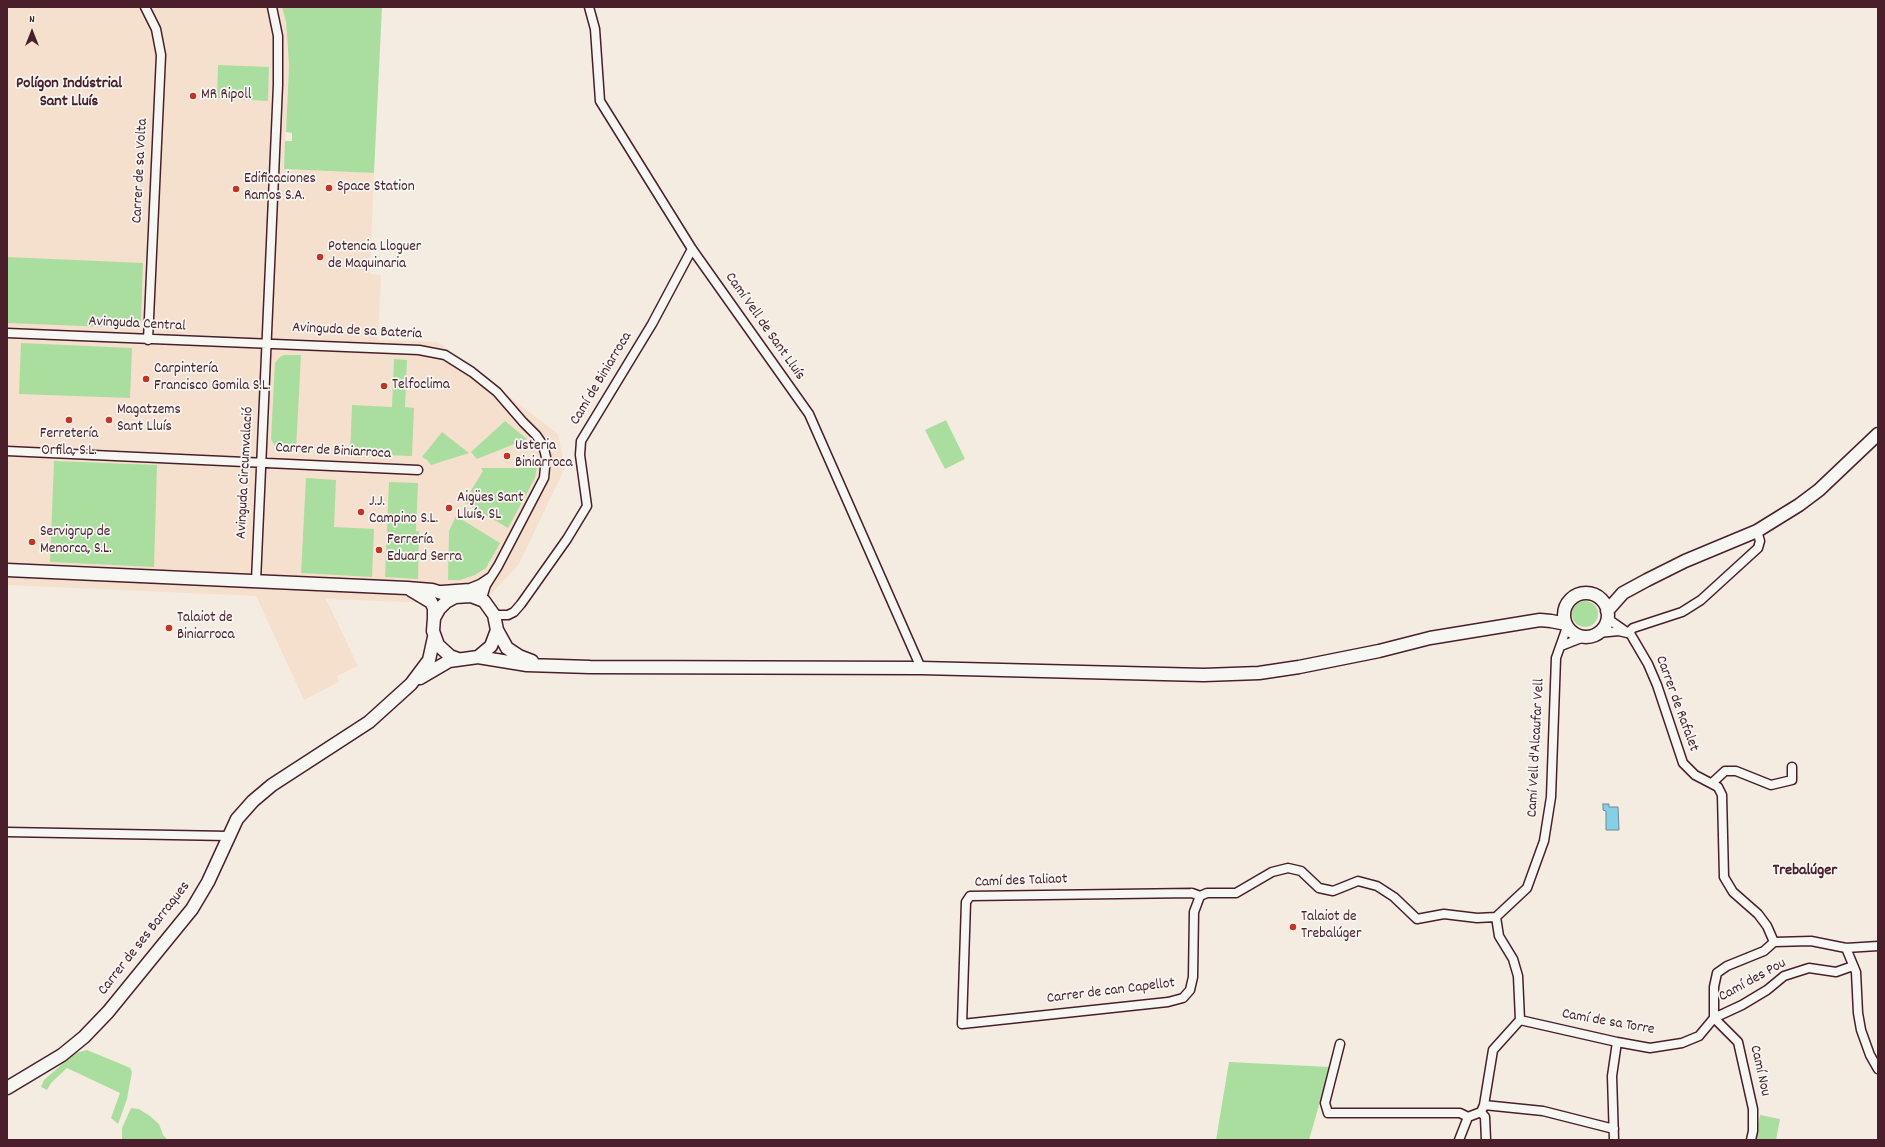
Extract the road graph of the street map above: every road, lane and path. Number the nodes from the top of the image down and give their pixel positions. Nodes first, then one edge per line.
1 (145, 7) edge
2 (272, 7) edge
3 (589, 7) edge
4 (692, 249) junction
5 (7, 333) edge
6 (148, 340) junction
7 (266, 344) junction
8 (1878, 434) edge
9 (7, 451) edge
10 (261, 463) junction
11 (418, 470) dead end
12 (1757, 531) junction
13 (7, 570) edge
14 (256, 580) junction
15 (488, 581) junction
16 (406, 588) junction
17 (432, 590) junction
18 (1623, 593) junction
19 (471, 596) junction
20 (455, 597) junction
21 (1598, 597) junction
22 (484, 601) junction
23 (1567, 604) junction
24 (1608, 614) junction
25 (494, 615) junction
26 (434, 618) junction
27 (1540, 620) junction
28 (1567, 626) junction
29 (497, 630) junction
30 (1598, 633) junction
31 (1628, 633) junction
32 (434, 637) junction
33 (1584, 637) junction
34 (1559, 648) junction
35 (478, 657) junction
36 (458, 659) junction
37 (540, 665) junction
38 (921, 668) junction
39 (411, 684) junction
40 (1792, 767) dead end
41 (1712, 783) junction
42 (7, 832) edge
43 (228, 836) junction
44 (1200, 896) junction
45 (1496, 917) junction
46 (1774, 942) junction
47 (1878, 946) edge
48 (1846, 948) junction
49 (1854, 966) junction
50 (1714, 1018) junction
51 (1520, 1020) junction
52 (962, 1024) joint
53 (1617, 1042) junction
54 (1340, 1044) dead end
55 (1878, 1069) edge
56 (7, 1088) edge
57 (1482, 1109) junction
58 (1468, 1117) junction
59 (1614, 1129) junction
60 (1459, 1140) edge
61 (1486, 1140) edge
62 (1614, 1140) edge
63 (1751, 1140) edge

1 - 6 street, Carrer de sa Volta
2 - 7 street, Avinguda Circumvalació
3 - 4 street, Camí Vell de Sant Lluís
4 - 25 street, Camí de Biniarroca
4 - 38 street, Camí Vell de Sant Lluís
5 - 6 street, Avinguda Central
6 - 7 street, Avinguda Central
7 - 10 street, Avinguda Circumvalació
7 - 15 street, Avinguda de sa Bateria
8 - 12 main road
9 - 10 street, Carrer de Biniarroca
10 - 11 street, Carrer de Biniarroca
10 - 14 street, Avinguda Circumvalació
12 - 18 main road
12 - 31 street
13 - 14 main road
14 - 16 main road
15 - 17 street
15 - 19 street
15 - 22 street
16 - 17 main road
16 - 26 main road
17 - 20 main road
18 - 21 main road
18 - 24 main road
19 - 20 main road
19 - 22 main road
20 - 26 main road
21 - 23 main road
21 - 24 main road
22 - 25 main road
23 - 27 main road
23 - 28 main road
24 - 30 main road
24 - 31 street, Carrer de Rafalet
25 - 29 main road
26 - 32 main road
27 - 28 main road
27 - 38 main road
28 - 33 main road
28 - 34 street, Camí Vell d'Alcaufar Vell
29 - 35 main road
29 - 37 main road
30 - 31 street
30 - 33 main road
31 - 41 street, Carrer de Rafalet
32 - 36 main road
32 - 39 main road
33 - 34 street
34 - 45 street, Camí Vell d'Alcaufar Vell
35 - 36 main road
35 - 37 main road
36 - 39 main road
37 - 38 main road
39 - 43 main road, Carrer de ses Barraques
40 - 41 street
41 - 46 street
42 - 43 street
43 - 56 main road, Carrer de ses Barraques
44 - 45 street
44 - 52 street, Carrer de can Capellot
44 - 52 street, Camí des Taliaot
45 - 51 street
46 - 48 street
46 - 50 street
47 - 48 street
48 - 49 street
49 - 50 street, Camí des Pou
49 - 55 street
50 - 53 street, Camí de sa Torre
50 - 63 street, Camí Nou
51 - 53 street, Camí de sa Torre
51 - 57 street
53 - 59 street
54 - 58 street
57 - 58 street
57 - 59 street
57 - 61 street
58 - 60 street
59 - 62 street

